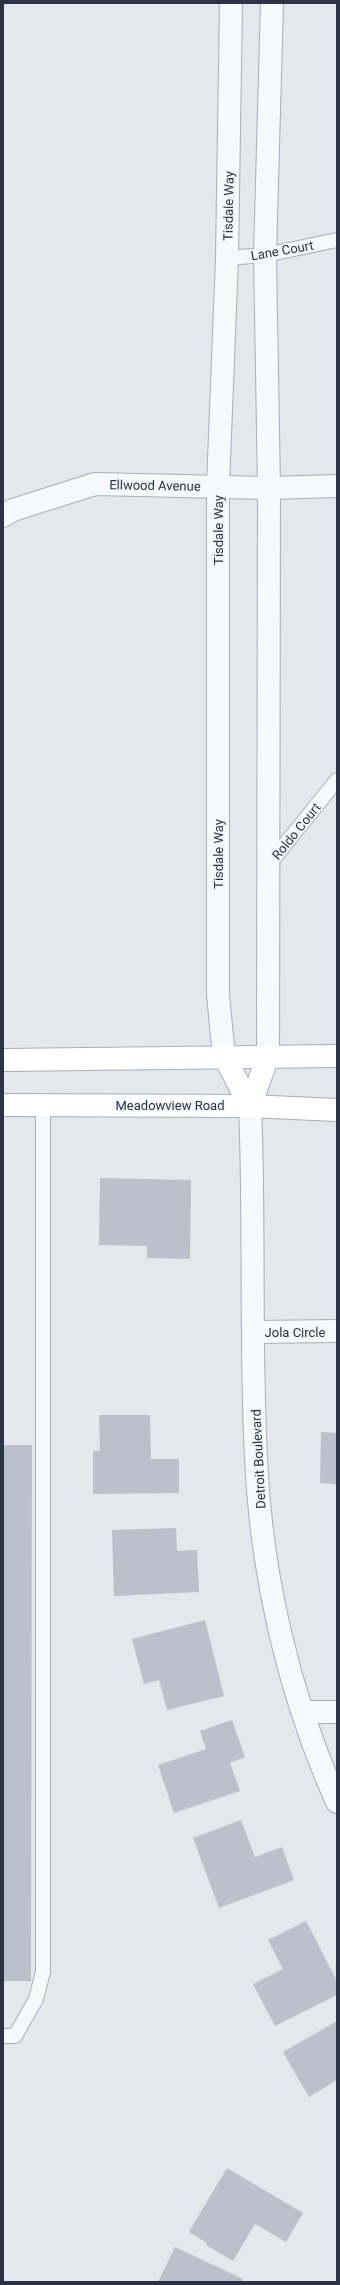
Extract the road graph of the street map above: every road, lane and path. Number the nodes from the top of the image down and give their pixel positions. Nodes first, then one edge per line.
1 (231, 3) edge
2 (272, 3) edge
3 (337, 240) edge
4 (265, 255) junction
5 (227, 258) junction
6 (218, 486) junction
7 (337, 486) edge
8 (269, 488) junction
9 (3, 516) edge
10 (337, 780) edge
11 (270, 863) junction
12 (224, 1056) junction
13 (268, 1056) junction
14 (337, 1056) edge
15 (3, 1060) edge
16 (3, 1105) edge
17 (43, 1105) junction
18 (250, 1106) junction
19 (337, 1110) edge
20 (254, 1332) junction
21 (337, 1332) edge
22 (302, 1712) junction
23 (337, 1712) edge
24 (337, 1802) edge
25 (3, 2036) edge

1 - 5 street, Tisdale Way
2 - 4 street
3 - 4 lane, Lane Court
4 - 5 lane, Lane Court
4 - 8 street
5 - 6 street, Tisdale Way
6 - 8 street, Ellwood Avenue
6 - 9 street, Ellwood Avenue
6 - 12 street, Tisdale Way
7 - 8 street, Ellwood Avenue
8 - 11 street
10 - 11 lane, Roldo Court
11 - 13 street
12 - 13 main road
12 - 15 main road
12 - 18 main road
13 - 14 main road
13 - 18 main road
16 - 17 main road, Meadowview Road
17 - 18 main road, Meadowview Road
17 - 25 lane
18 - 19 main road, Meadowview Road
18 - 20 street, Detroit Boulevard
20 - 21 street, Jola Circle
20 - 22 street, Detroit Boulevard
22 - 23 street
22 - 24 street, Detroit Boulevard

